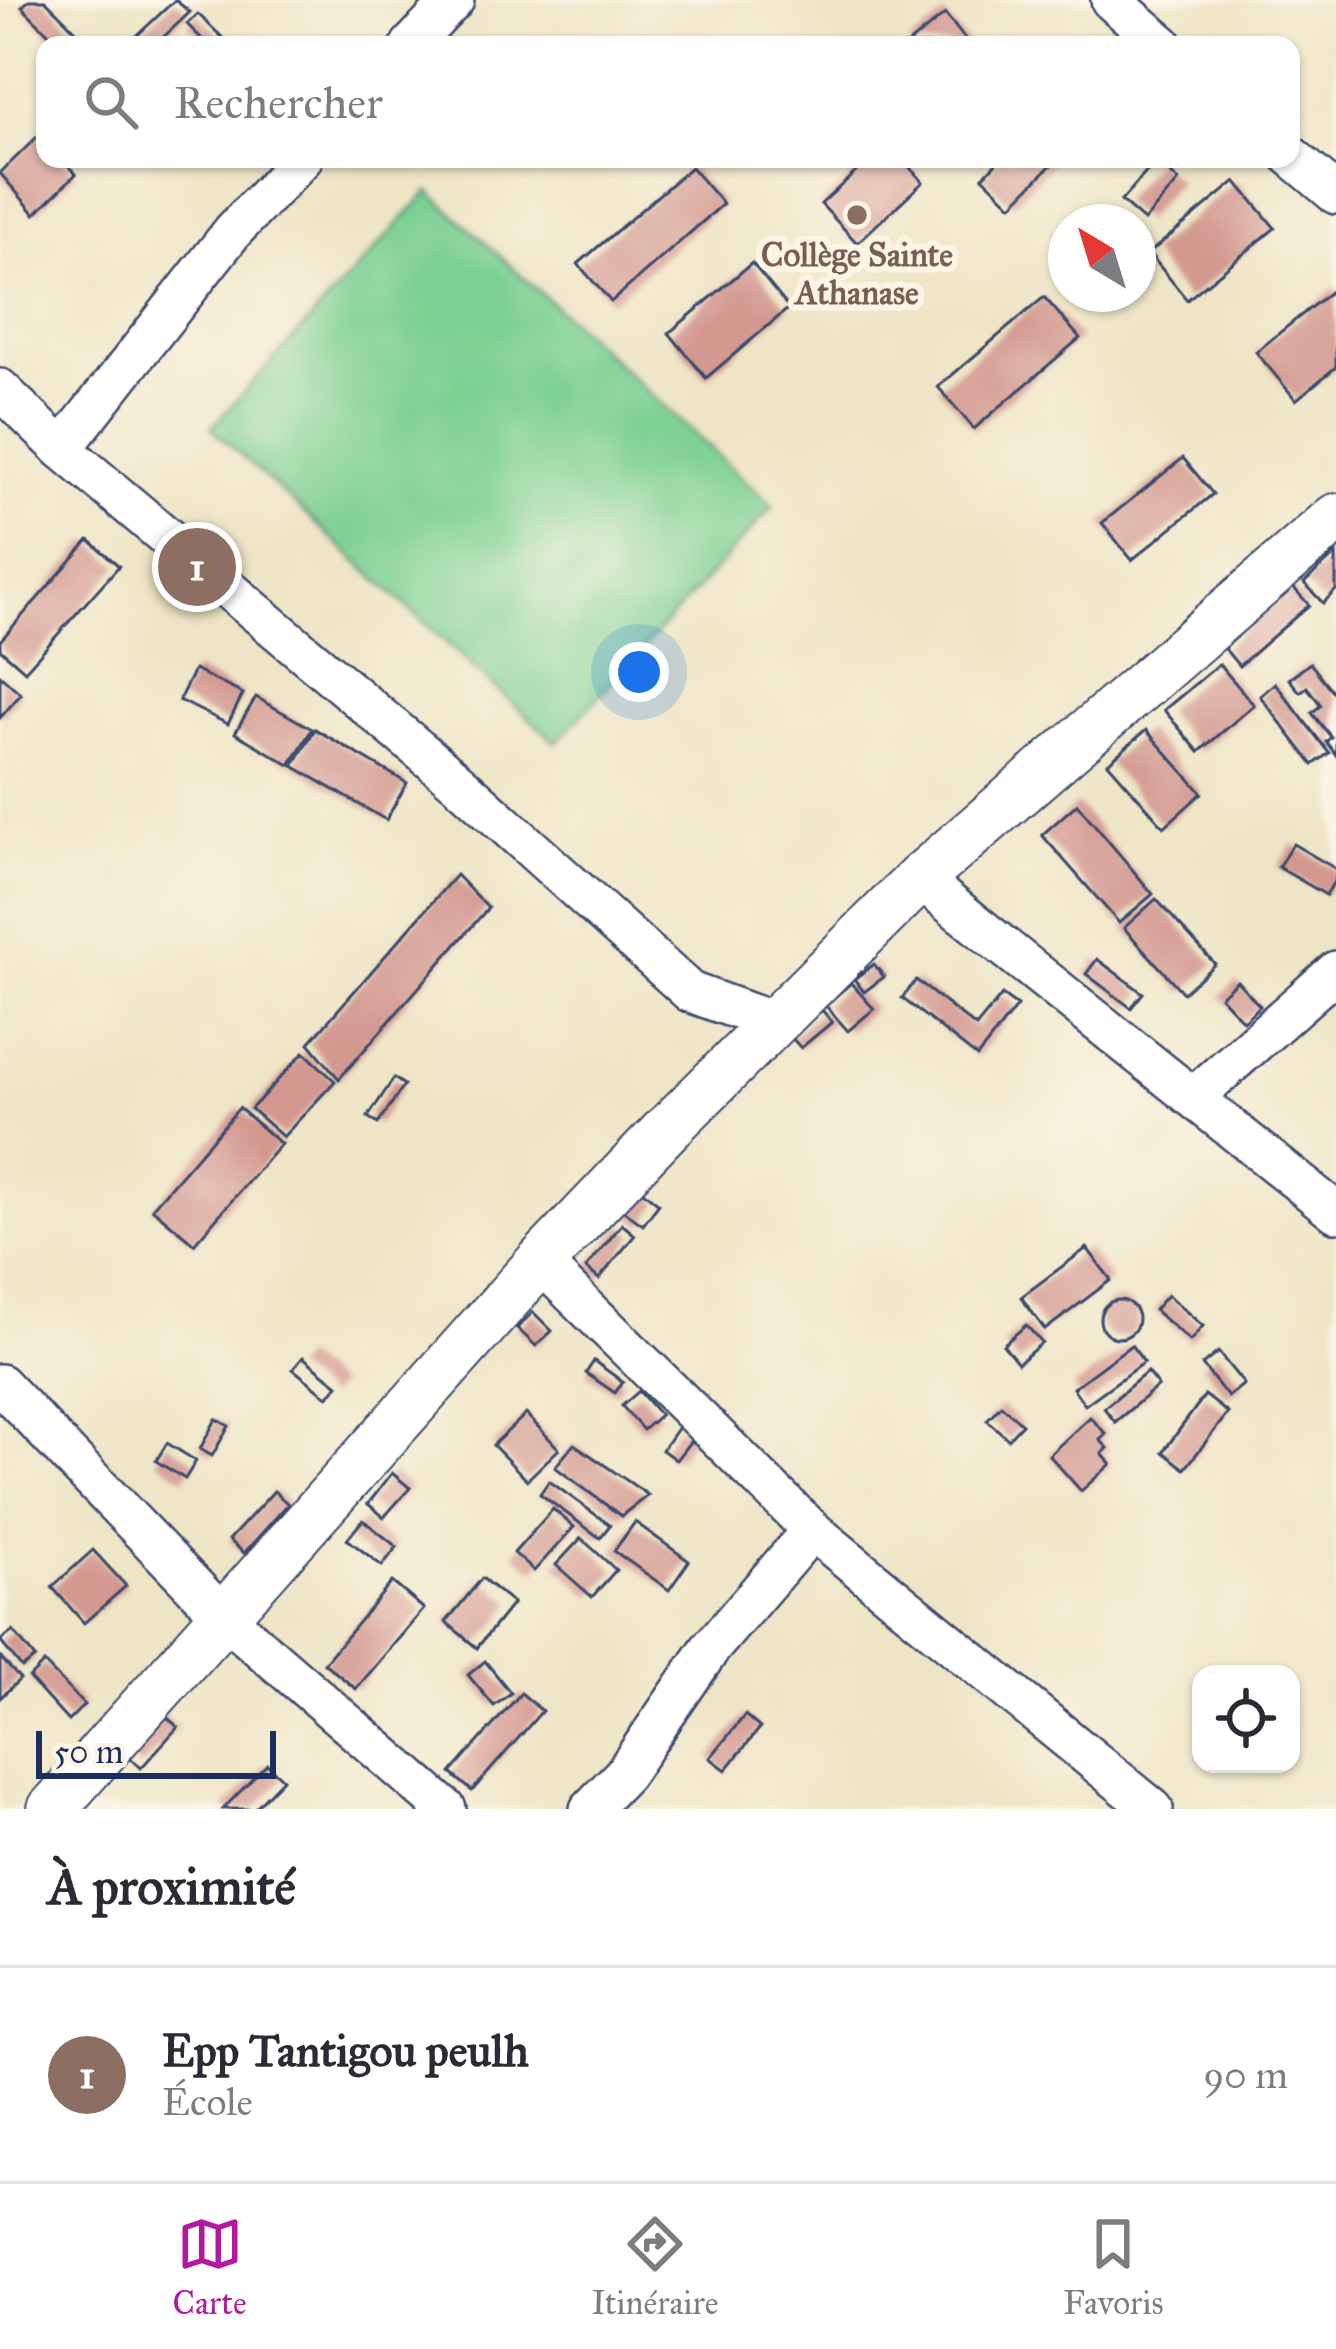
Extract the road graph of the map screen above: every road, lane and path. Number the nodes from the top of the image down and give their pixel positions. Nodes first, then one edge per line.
1 (454, 0) edge
2 (1112, 0) edge
3 (420, 36) edge
4 (1153, 36) edge
5 (1300, 163) edge
6 (293, 168) edge
7 (1336, 194) edge
8 (0, 389) edge
9 (62, 448) junction
10 (1336, 518) edge
11 (919, 879) junction
12 (1336, 971) edge
13 (776, 1023) junction
14 (1194, 1097) junction
15 (1336, 1212) edge
16 (540, 1262) junction
17 (0, 1384) edge
18 (812, 1530) junction
19 (223, 1616) junction
20 (52, 1809) edge
21 (446, 1809) edge
22 (590, 1809) edge
23 (1153, 1809) edge

1 - 3 street
2 - 4 street
5 - 7 street
6 - 9 street
8 - 9 street
9 - 13 street
10 - 11 main road
11 - 13 main road
11 - 14 street
12 - 14 street
13 - 16 main road
14 - 15 street
16 - 18 street
16 - 19 main road
17 - 19 street
18 - 22 street
18 - 23 street
19 - 20 main road
19 - 21 street

